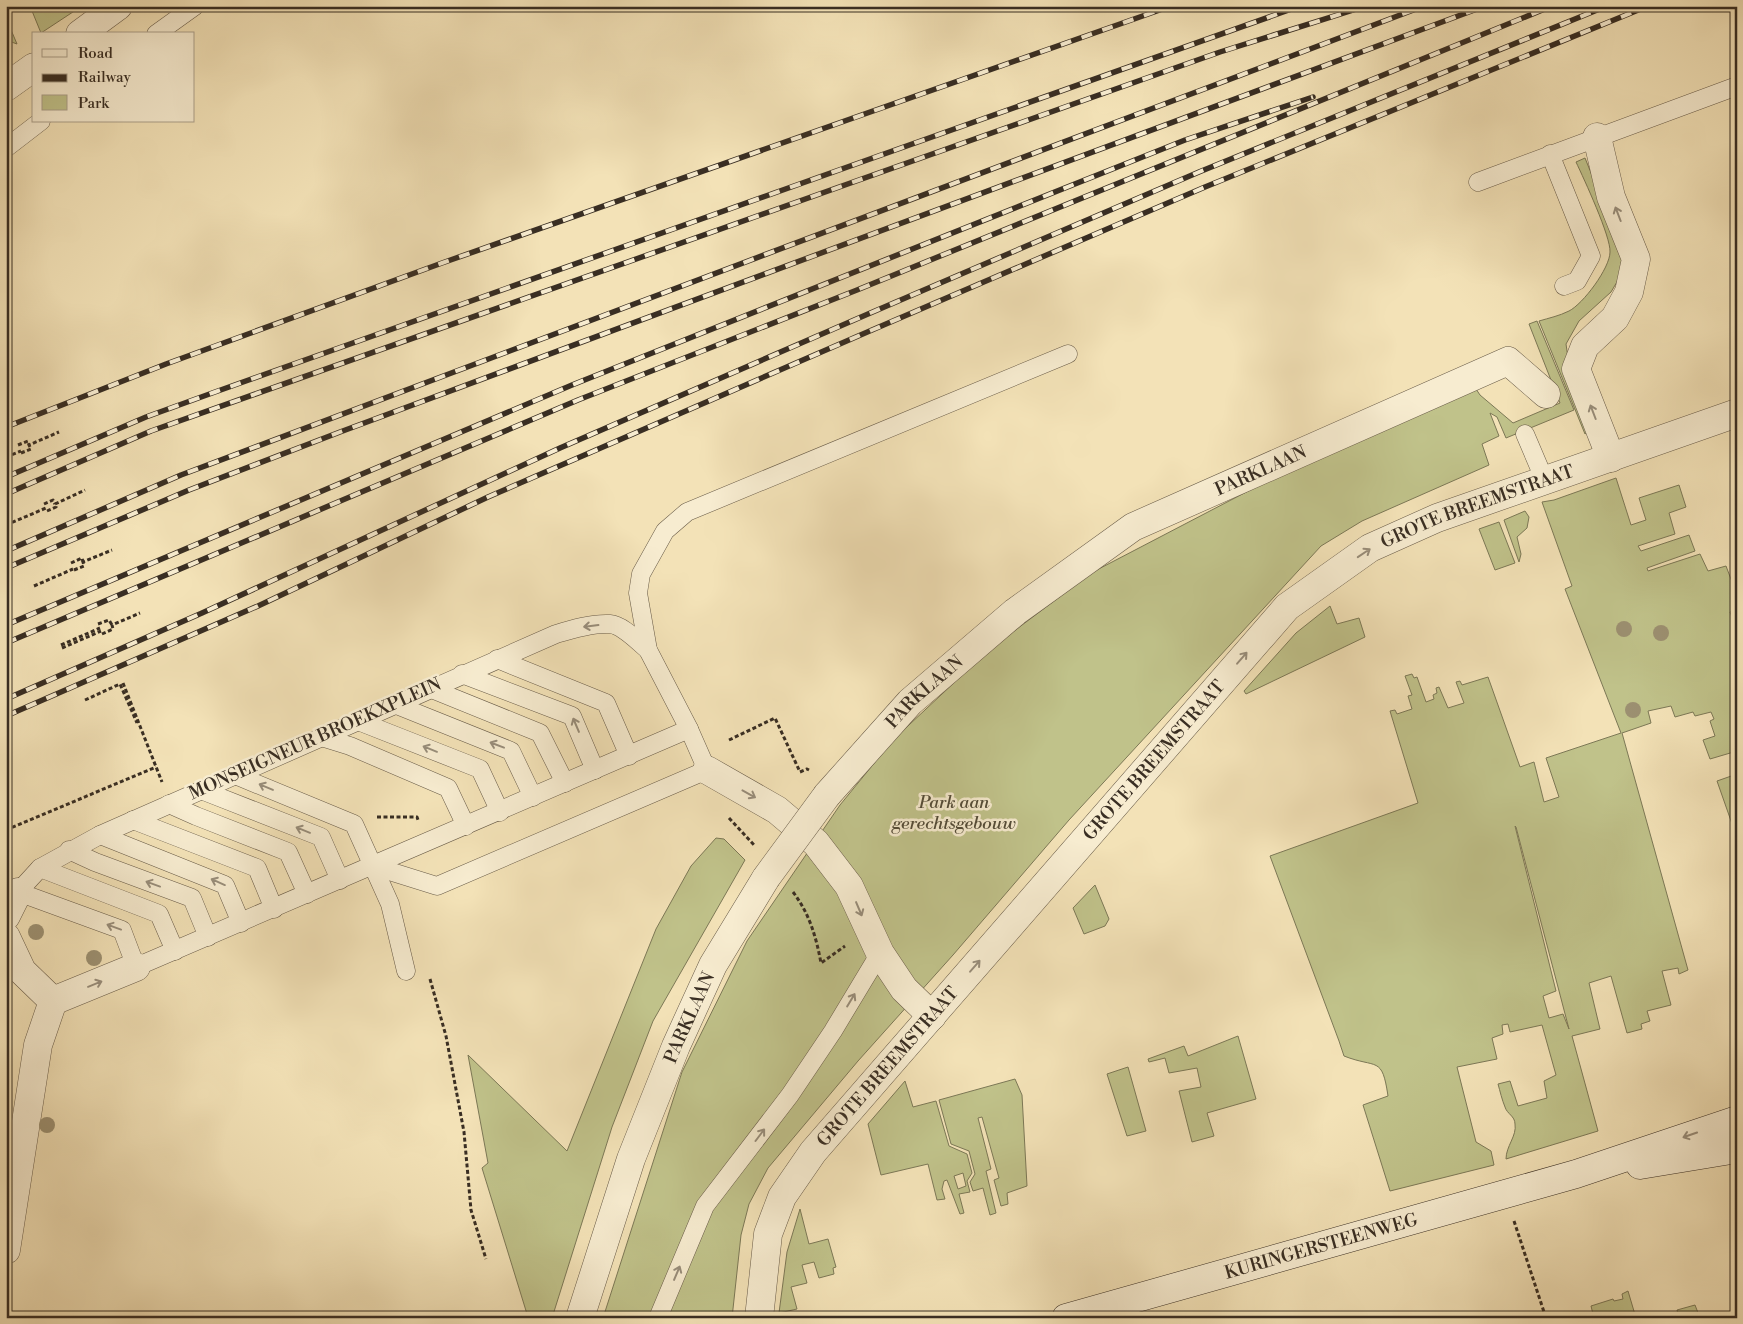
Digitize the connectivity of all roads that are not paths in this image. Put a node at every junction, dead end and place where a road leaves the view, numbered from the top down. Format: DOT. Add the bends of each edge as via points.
graph roads {
  1 [pos="118,6"];
  2 [pos="195,6"];
  3 [pos="83,32"];
  4 [pos="159,32"];
  5 [pos="32,68"];
  6 [pos="7,85"];
  7 [pos="1737,86"];
  8 [pos="40,122"];
  9 [pos="1597,137"];
  10 [pos="6,148"];
  11 [pos="1550,154"];
  12 [pos="1478,182"];
  13 [pos="1564,286"];
  14 [pos="1068,354"];
  15 [pos="1546,394"];
  16 [pos="1737,413"];
  17 [pos="1525,434"];
  18 [pos="1611,458"];
  19 [pos="1545,481"];
  20 [pos="648,650"];
  21 [pos="497,659"];
  22 [pos="462,674"];
  23 [pos="429,688"];
  24 [pos="394,704"];
  25 [pos="358,721"];
  26 [pos="689,729"];
  27 [pos="321,737"];
  28 [pos="628,756"];
  29 [pos="595,770"];
  30 [pos="707,770"];
  31 [pos="235,775"];
  32 [pos="565,783"];
  33 [pos="201,790"];
  34 [pos="533,797"];
  35 [pos="169,804"];
  36 [pos="500,812"];
  37 [pos="133,820"];
  38 [pos="466,826"];
  39 [pos="100,835"];
  40 [pos="69,850"];
  41 [pos="373,866"];
  42 [pos="40,868"];
  43 [pos="340,880"];
  44 [pos="18,892"];
  45 [pos="307,894"];
  46 [pos="274,909"];
  47 [pos="6,916"];
  48 [pos="241,923"];
  49 [pos="6,936"];
  50 [pos="208,937"];
  51 [pos="175,951"];
  52 [pos="880,953"];
  53 [pos="136,967"];
  54 [pos="406,971"];
  55 [pos="53,1001"];
  56 [pos="932,1016"];
  57 [pos="1737,1120"];
  58 [pos="1737,1149"];
  59 [pos="1576,1174"];
  60 [pos="6,1250"];
  61 [pos="580,1318"];
  62 [pos="658,1318"];
  63 [pos="758,1318"];
  64 [pos="1066,1318"];
  1 -- 3 [label="street"];
  2 -- 4 [label="lane"];
  5 -- 6 [label="street"];
  7 -- 9 [label="lane"];
  8 -- 10 [label="lane"];
  9 -- 11 [label="lane"];
  18 -- 9 [label="street, one-way" via="1576,369 1586,346 1615,318 1629,292 1636,259 1611,197"];
  11 -- 12 [label="lane"];
  11 -- 13 [label="lane" via="1591,256 1576,281"];
  14 -- 20 [label="lane" via="687,512 665,531 641,574 638,593"];
  15 -- 61 [label="street, PARKLAAN, bridge" via="1508,362 1133,527 1015,612 910,702 827,795 766,878 713,965 676,1046 631,1159"];
  16 -- 18 [label="street, GROTE BREEMSTRAAT"];
  17 -- 19 [label="lane"];
  18 -- 19 [label="street, GROTE BREEMSTRAAT"];
  56 -- 19 [label="street, GROTE BREEMSTRAAT, one-way" via="1287,607 1370,548 1437,518"];
  20 -- 21 [label="lane, MONSEIGNEUR BROEKXPLEIN, one-way" via="611,624 563,632"];
  20 -- 26 [label="lane"];
  21 -- 22 [label="lane, MONSEIGNEUR BROEKXPLEIN"];
  21 -- 28 [label="lane" via="606,704"];
  22 -- 23 [label="lane, MONSEIGNEUR BROEKXPLEIN"];
  29 -- 22 [label="lane, one-way" via="572,716"];
  23 -- 24 [label="lane, MONSEIGNEUR BROEKXPLEIN"];
  23 -- 32 [label="lane" via="540,734"];
  24 -- 25 [label="lane, MONSEIGNEUR BROEKXPLEIN"];
  34 -- 24 [label="lane, one-way" via="511,751"];
  25 -- 27 [label="lane, MONSEIGNEUR BROEKXPLEIN"];
  36 -- 25 [label="lane, one-way" via="480,769"];
  26 -- 28 [label="lane"];
  26 -- 30 [label="lane"];
  27 -- 31 [label="lane, MONSEIGNEUR BROEKXPLEIN"];
  27 -- 38 [label="lane" via="448,788"];
  28 -- 29 [label="lane"];
  29 -- 32 [label="lane"];
  30 -- 41 [label="lane" via="437,886"];
  30 -- 52 [label="street, one-way" via="777,810 816,843 849,886"];
  31 -- 33 [label="lane, MONSEIGNEUR BROEKXPLEIN"];
  41 -- 31 [label="lane, one-way" via="354,824"];
  32 -- 34 [label="lane"];
  33 -- 35 [label="lane, MONSEIGNEUR BROEKXPLEIN"];
  43 -- 33 [label="lane, one-way" via="321,837"];
  34 -- 36 [label="lane"];
  35 -- 37 [label="lane, MONSEIGNEUR BROEKXPLEIN"];
  35 -- 45 [label="lane" via="288,852"];
  36 -- 38 [label="lane"];
  37 -- 39 [label="lane, MONSEIGNEUR BROEKXPLEIN"];
  37 -- 46 [label="lane" via="257,868"];
  38 -- 41 [label="lane"];
  39 -- 40 [label="lane, MONSEIGNEUR BROEKXPLEIN"];
  48 -- 39 [label="lane, one-way" via="225,885"];
  40 -- 42 [label="lane, MONSEIGNEUR BROEKXPLEIN"];
  50 -- 40 [label="lane, one-way" via="192,898"];
  41 -- 43 [label="lane"];
  41 -- 54 [label="lane" via="390,904"];
  42 -- 44 [label="lane, MONSEIGNEUR BROEKXPLEIN"];
  42 -- 51 [label="lane" via="159,914"];
  43 -- 45 [label="lane"];
  44 -- 47 [label="street, MONSEIGNEUR BROEKXPLEIN"];
  53 -- 44 [label="lane, one-way" via="122,930"];
  45 -- 46 [label="lane"];
  46 -- 48 [label="lane"];
  48 -- 50 [label="lane"];
  49 -- 55 [label="street" via="22,971"];
  50 -- 51 [label="lane"];
  51 -- 53 [label="lane"];
  52 -- 56 [label="street" via="904,989"];
  62 -- 52 [label="lane, one-way" via="705,1206 790,1095"];
  55 -- 53 [label="street, one-way"];
  55 -- 60 [label="street" via="38,1045"];
  56 -- 63 [label="street, GROTE BREEMSTRAAT" via="813,1152 782,1197 768,1234"];
  57 -- 59 [label="street, KURINGERSTEENWEG, one-way"];
  58 -- 59 [label="street, KURINGERSTEENWEG"];
  59 -- 64 [label="street, KURINGERSTEENWEG"];
}
